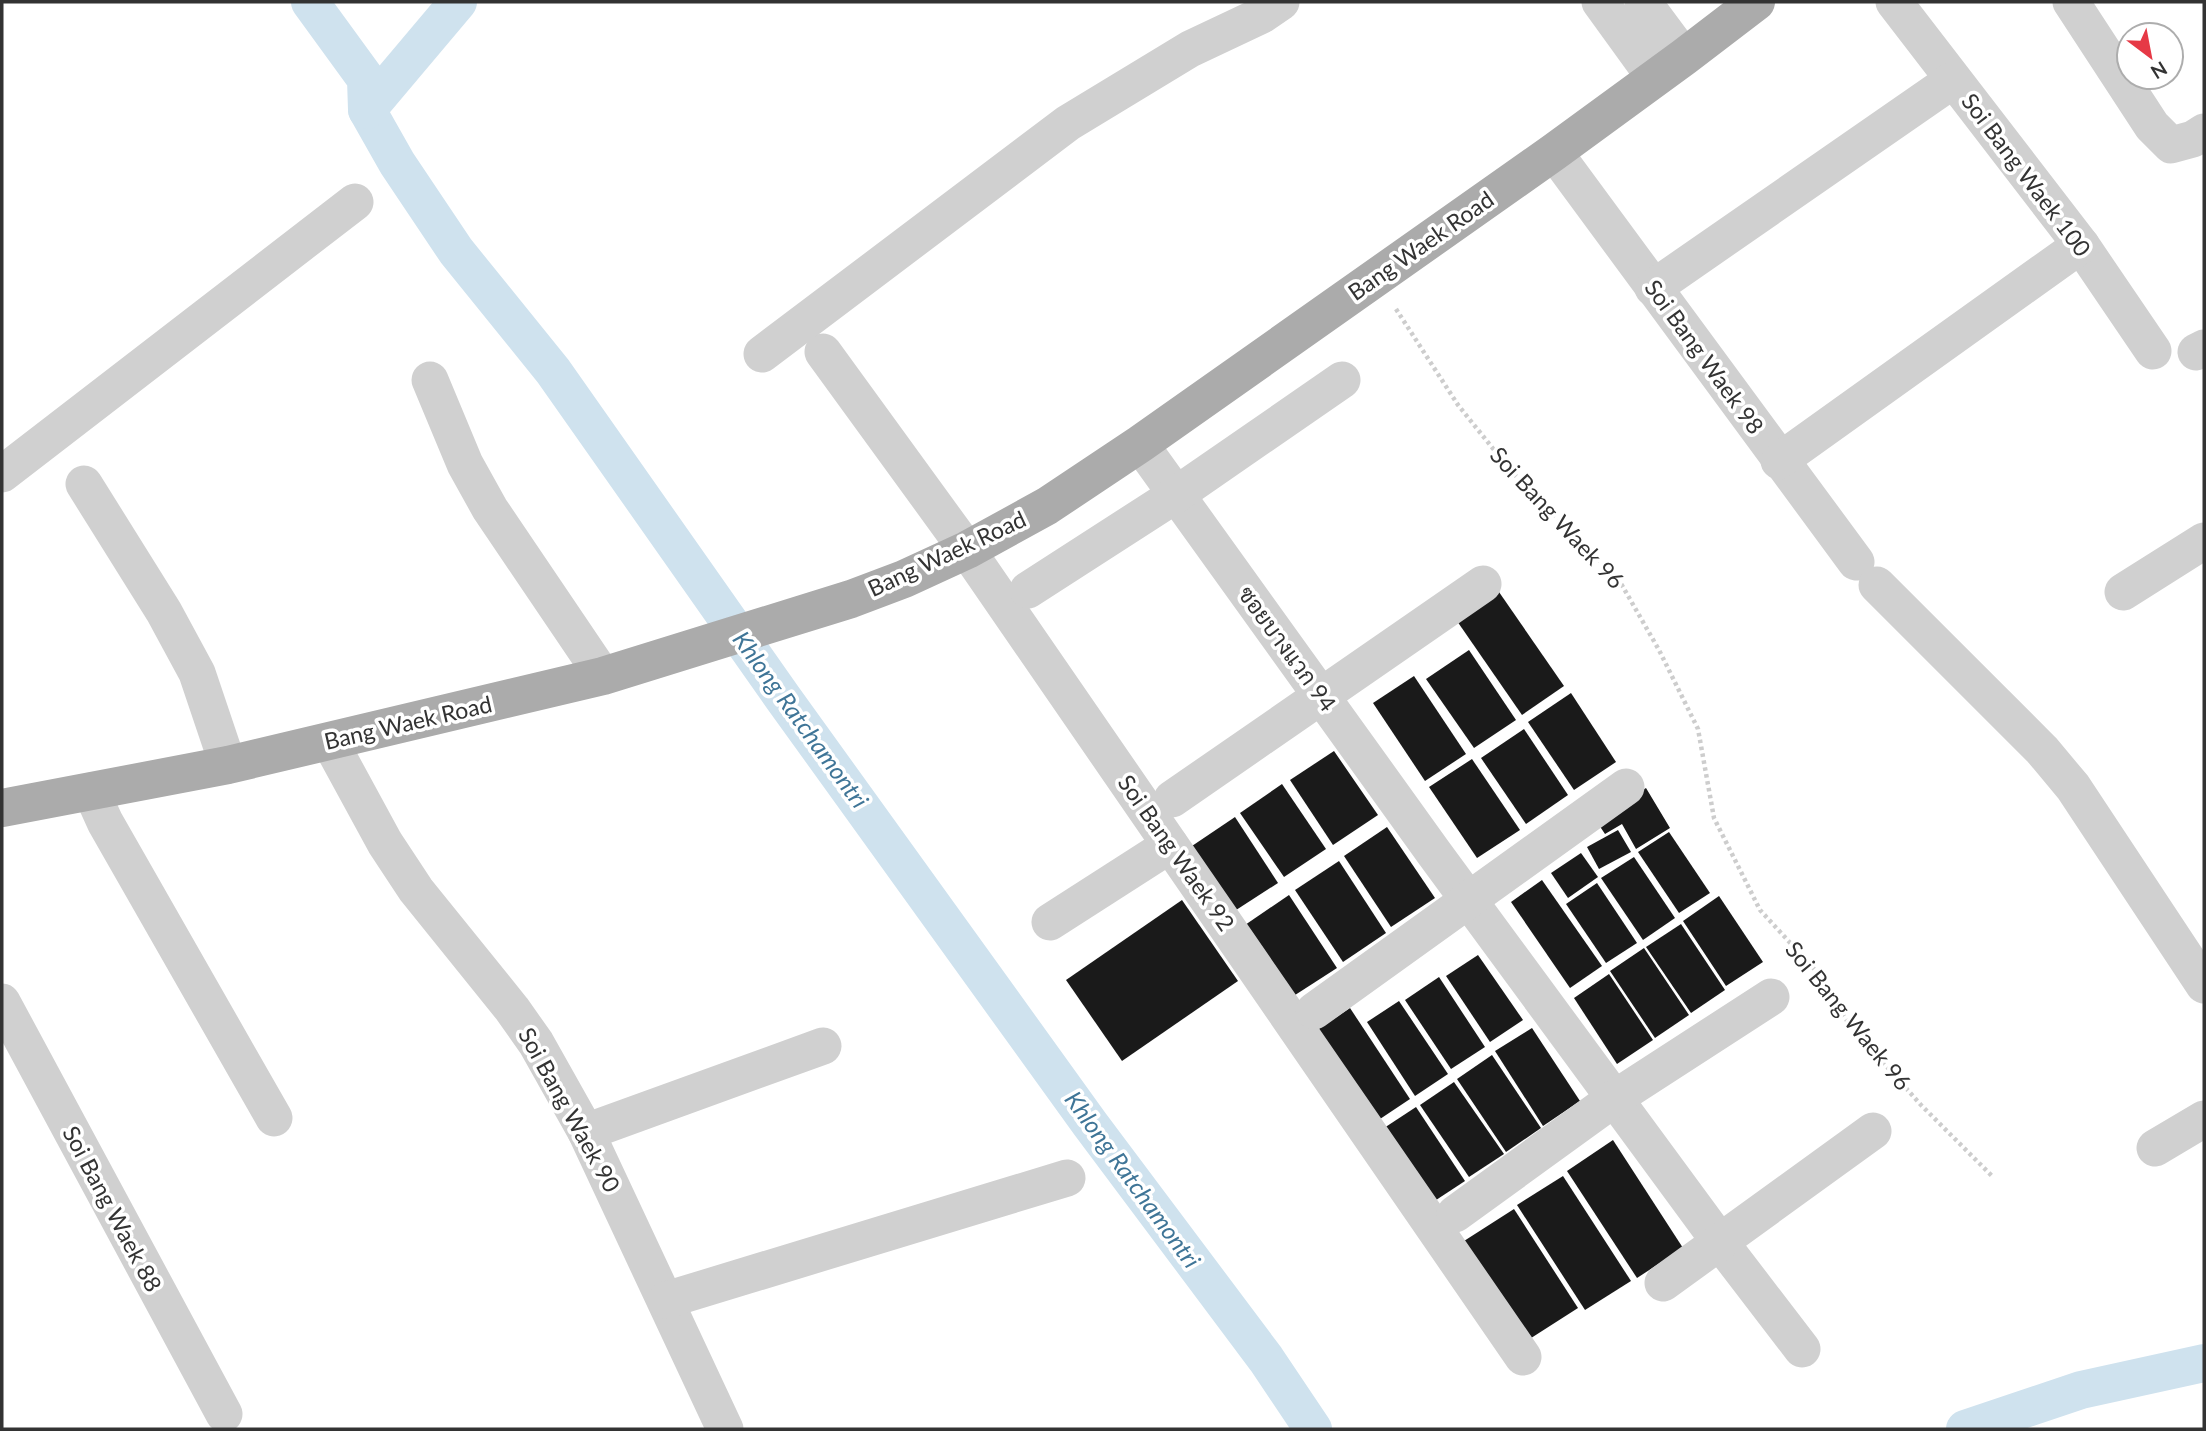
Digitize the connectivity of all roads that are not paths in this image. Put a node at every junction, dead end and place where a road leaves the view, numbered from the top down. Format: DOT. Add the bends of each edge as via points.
graph roads {
  1 [pos="1280,2"];
  2 [pos="1600,2"];
  3 [pos="1643,2"];
  4 [pos="1756,2"];
  5 [pos="1894,2"];
  6 [pos="2071,2"];
  7 [pos="1670,68"];
  8 [pos="1954,80"];
  9 [pos="2204,132"];
  10 [pos="1554,152"];
  11 [pos="355,202"];
  12 [pos="2081,245"];
  13 [pos="1653,288"];
  14 [pos="2153,351"];
  15 [pos="823,352"];
  16 [pos="762,354"];
  17 [pos="430,380"];
  18 [pos="1342,380"];
  19 [pos="1140,444"];
  20 [pos="1779,461"];
  21 [pos="2,474"];
  22 [pos="84,484"];
  23 [pos="1177,494"];
  24 [pos="2204,541"];
  25 [pos="967,550"];
  26 [pos="1483,584"];
  27 [pos="1028,590"];
  28 [pos="2123,592"];
  29 [pos="603,676"];
  30 [pos="1320,695"];
  31 [pos="330,742"];
  32 [pos="228,765"];
  33 [pos="1626,788"];
  34 [pos="91,790"];
  35 [pos="1172,799"];
  36 [pos="2,808"];
  37 [pos="1170,845"];
  38 [pos="1468,899"];
  39 [pos="1050,922"];
  40 [pos="2204,985"];
  41 [pos="1771,997"];
  42 [pos="2,1003"];
  43 [pos="1314,1010"];
  44 [pos="823,1046"];
  45 [pos="1615,1098"];
  46 [pos="274,1118"];
  47 [pos="2204,1119"];
  48 [pos="1872,1131"];
  49 [pos="586,1132"];
  50 [pos="2155,1148"];
  51 [pos="1067,1178"];
  52 [pos="1455,1214"];
  53 [pos="1720,1242"];
  54 [pos="1663,1283"];
  55 [pos="666,1300"];
  56 [pos="1802,1349"];
  57 [pos="1523,1357"];
  58 [pos="224,1414"];
  59 [pos="725,1429"];
  1 -- 16 [label="street" via="1190,48 1069,123"];
  2 -- 7 [label="street"];
  3 -- 7 [label="street"];
  4 -- 7 [label="main road, Bang Waek Road"];
  5 -- 8 [label="street, Soi Bang Waek 100"];
  6 -- 9 [label="street" via="2152,126 2171,145"];
  7 -- 10 [label="main road, Bang Waek Road"];
  8 -- 12 [label="street, Soi Bang Waek 100"];
  8 -- 13 [label="street"];
  10 -- 13 [label="street, Soi Bang Waek 98"];
  10 -- 19 [label="main road, Bang Waek Road"];
  11 -- 21 [label="street"];
  12 -- 14 [label="street, Soi Bang Waek 100"];
  12 -- 20 [label="street"];
  13 -- 20 [label="street, Soi Bang Waek 98"];
  15 -- 25 [label="street, Soi Bang Waek 92"];
  17 -- 29 [label="street" via="465,464 490,509"];
  18 -- 23 [label="street"];
  19 -- 23 [label="street, ซอยบางแวก 94"];
  19 -- 25 [label="main road, Bang Waek Road" via="1047,506"];
  20 -- 40 [label="street, Soi Bang Waek 98" via="1866,574 2042,750 2073,787"];
  22 -- 32 [label="street" via="197,673"];
  23 -- 27 [label="street"];
  23 -- 30 [label="street, ซอยบางแวก 94"];
  24 -- 28 [label="street"];
  25 -- 29 [label="main road, Bang Waek Road" via="851,599"];
  25 -- 37 [label="street, Soi Bang Waek 92"];
  26 -- 30 [label="street"];
  29 -- 31 [label="main road, Bang Waek Road"];
  30 -- 35 [label="street"];
  30 -- 38 [label="street, ซอยบางแวก 94"];
  31 -- 32 [label="main road, Bang Waek Road"];
  31 -- 49 [label="street, Soi Bang Waek 90" via="391,853 536,1043"];
  32 -- 34 [label="main road, Bang Waek Road"];
  33 -- 38 [label="street"];
  34 -- 36 [label="main road, Bang Waek Road"];
  34 -- 46 [label="street"];
  37 -- 39 [label="street"];
  37 -- 57 [label="street, Soi Bang Waek 92"];
  38 -- 43 [label="street"];
  38 -- 45 [label="street, ซอยบางแวก 94"];
  41 -- 45 [label="street"];
  42 -- 58 [label="street, Soi Bang Waek 88"];
  44 -- 49 [label="street"];
  45 -- 52 [label="street"];
  45 -- 53 [label="street, ซอยบางแวก 94"];
  47 -- 50 [label="street"];
  48 -- 53 [label="street"];
  49 -- 55 [label="street, Soi Bang Waek 90"];
  51 -- 55 [label="street"];
  53 -- 54 [label="street"];
  53 -- 56 [label="street, ซอยบางแวก 94"];
  55 -- 59 [label="street, Soi Bang Waek 90"];
}
